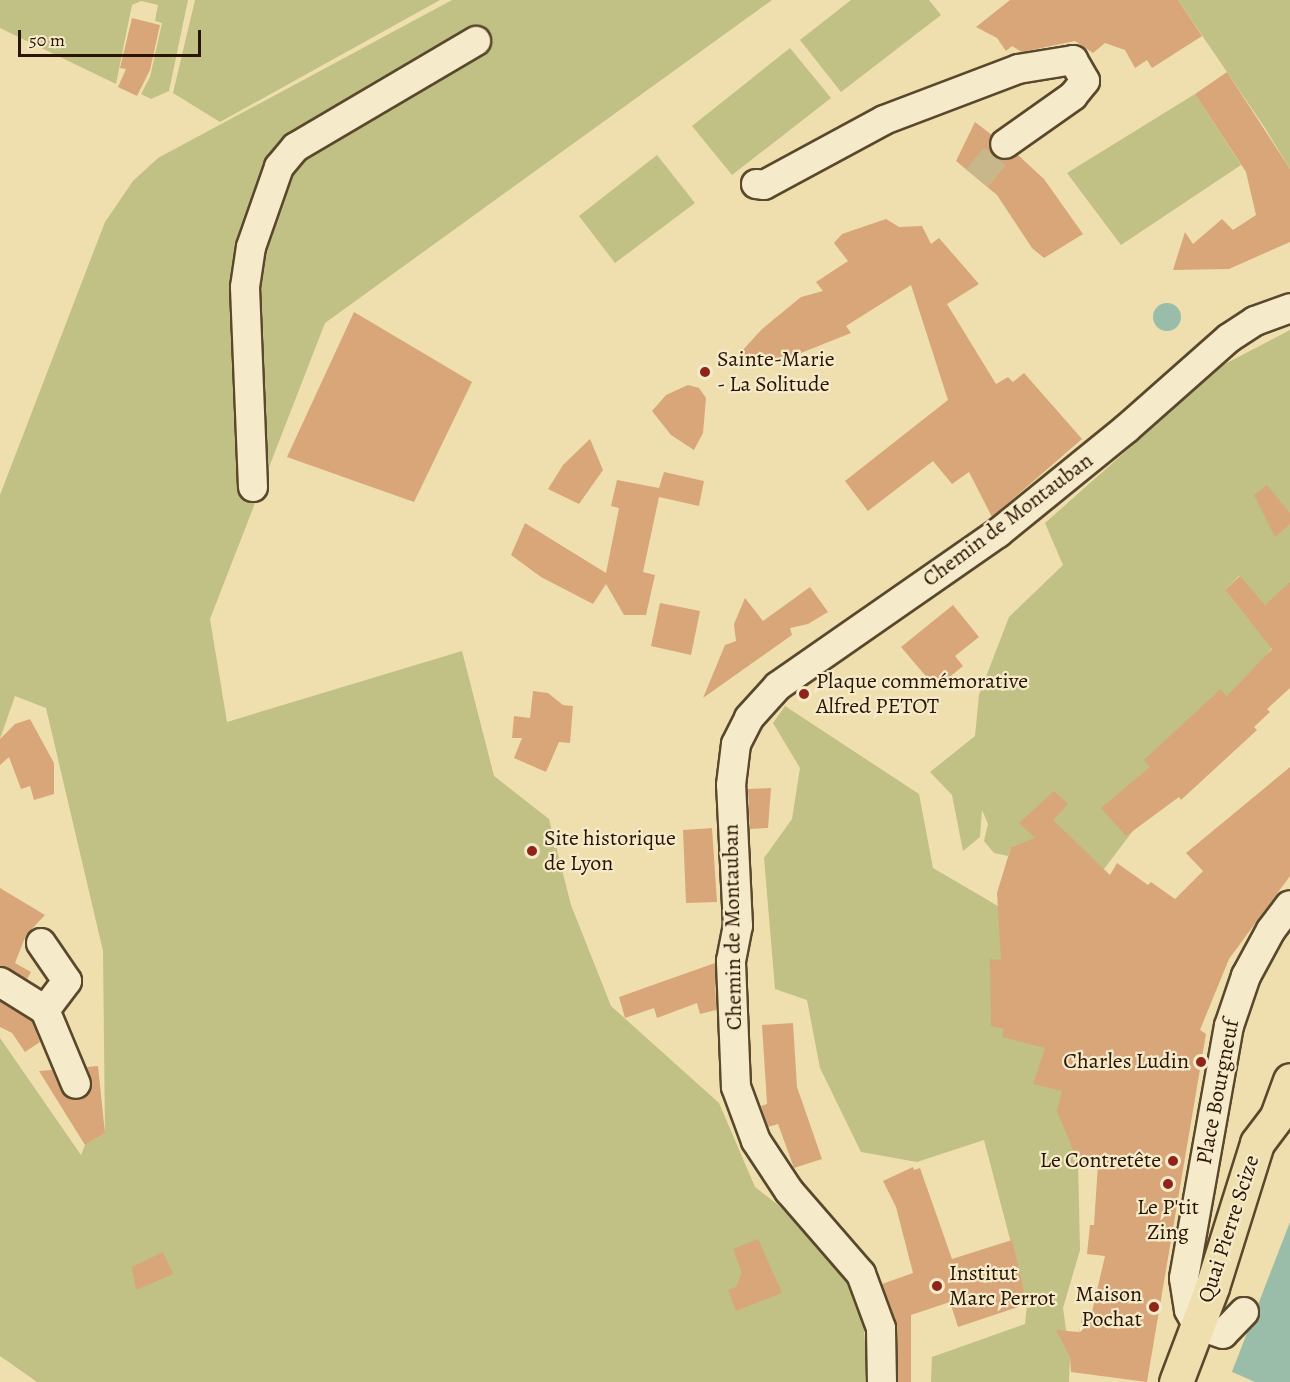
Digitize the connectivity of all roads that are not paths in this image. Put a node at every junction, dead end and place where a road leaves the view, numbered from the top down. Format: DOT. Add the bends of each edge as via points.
graph roads {
  1 [pos="476,41"];
  2 [pos="1005,144"];
  3 [pos="756,184"];
  4 [pos="1290,308"];
  5 [pos="253,487"];
  6 [pos="1290,905"];
  7 [pos="41,943"];
  8 [pos="0,982"];
  9 [pos="45,1010"];
  10 [pos="1290,1080"];
  11 [pos="76,1084"];
  12 [pos="1244,1311"];
  13 [pos="1197,1325"];
  14 [pos="882,1382"];
  15 [pos="1176,1382"];
  1 -- 5 [label="street" via="296,147 279,167 251,247 245,287"];
  2 -- 3 [label="street" via="1073,96 1084,81 1073,60 1018,69 884,120 764,185"];
  4 -- 14 [label="street, Chemin de Montauban" via="1255,321 1229,338 1094,457 998,533 778,686 754,712 736,744 730,785 738,926 731,961 736,1087 756,1141 784,1183 861,1274 881,1328"];
  6 -- 13 [label="street, Place Bourgneuf" via="1246,976 1229,1026 1184,1278 1189,1310"];
  7 -- 9 [label="street" via="67,981"];
  8 -- 9 [label="street"];
  9 -- 11 [label="street"];
  10 -- 13 [label="main road, Quai Pierre Scize" via="1276,1116 1257,1143"];
  12 -- 13 [label="street" via="1223,1334"];
  13 -- 15 [label="main road, Quai Pierre Scize"];
}
